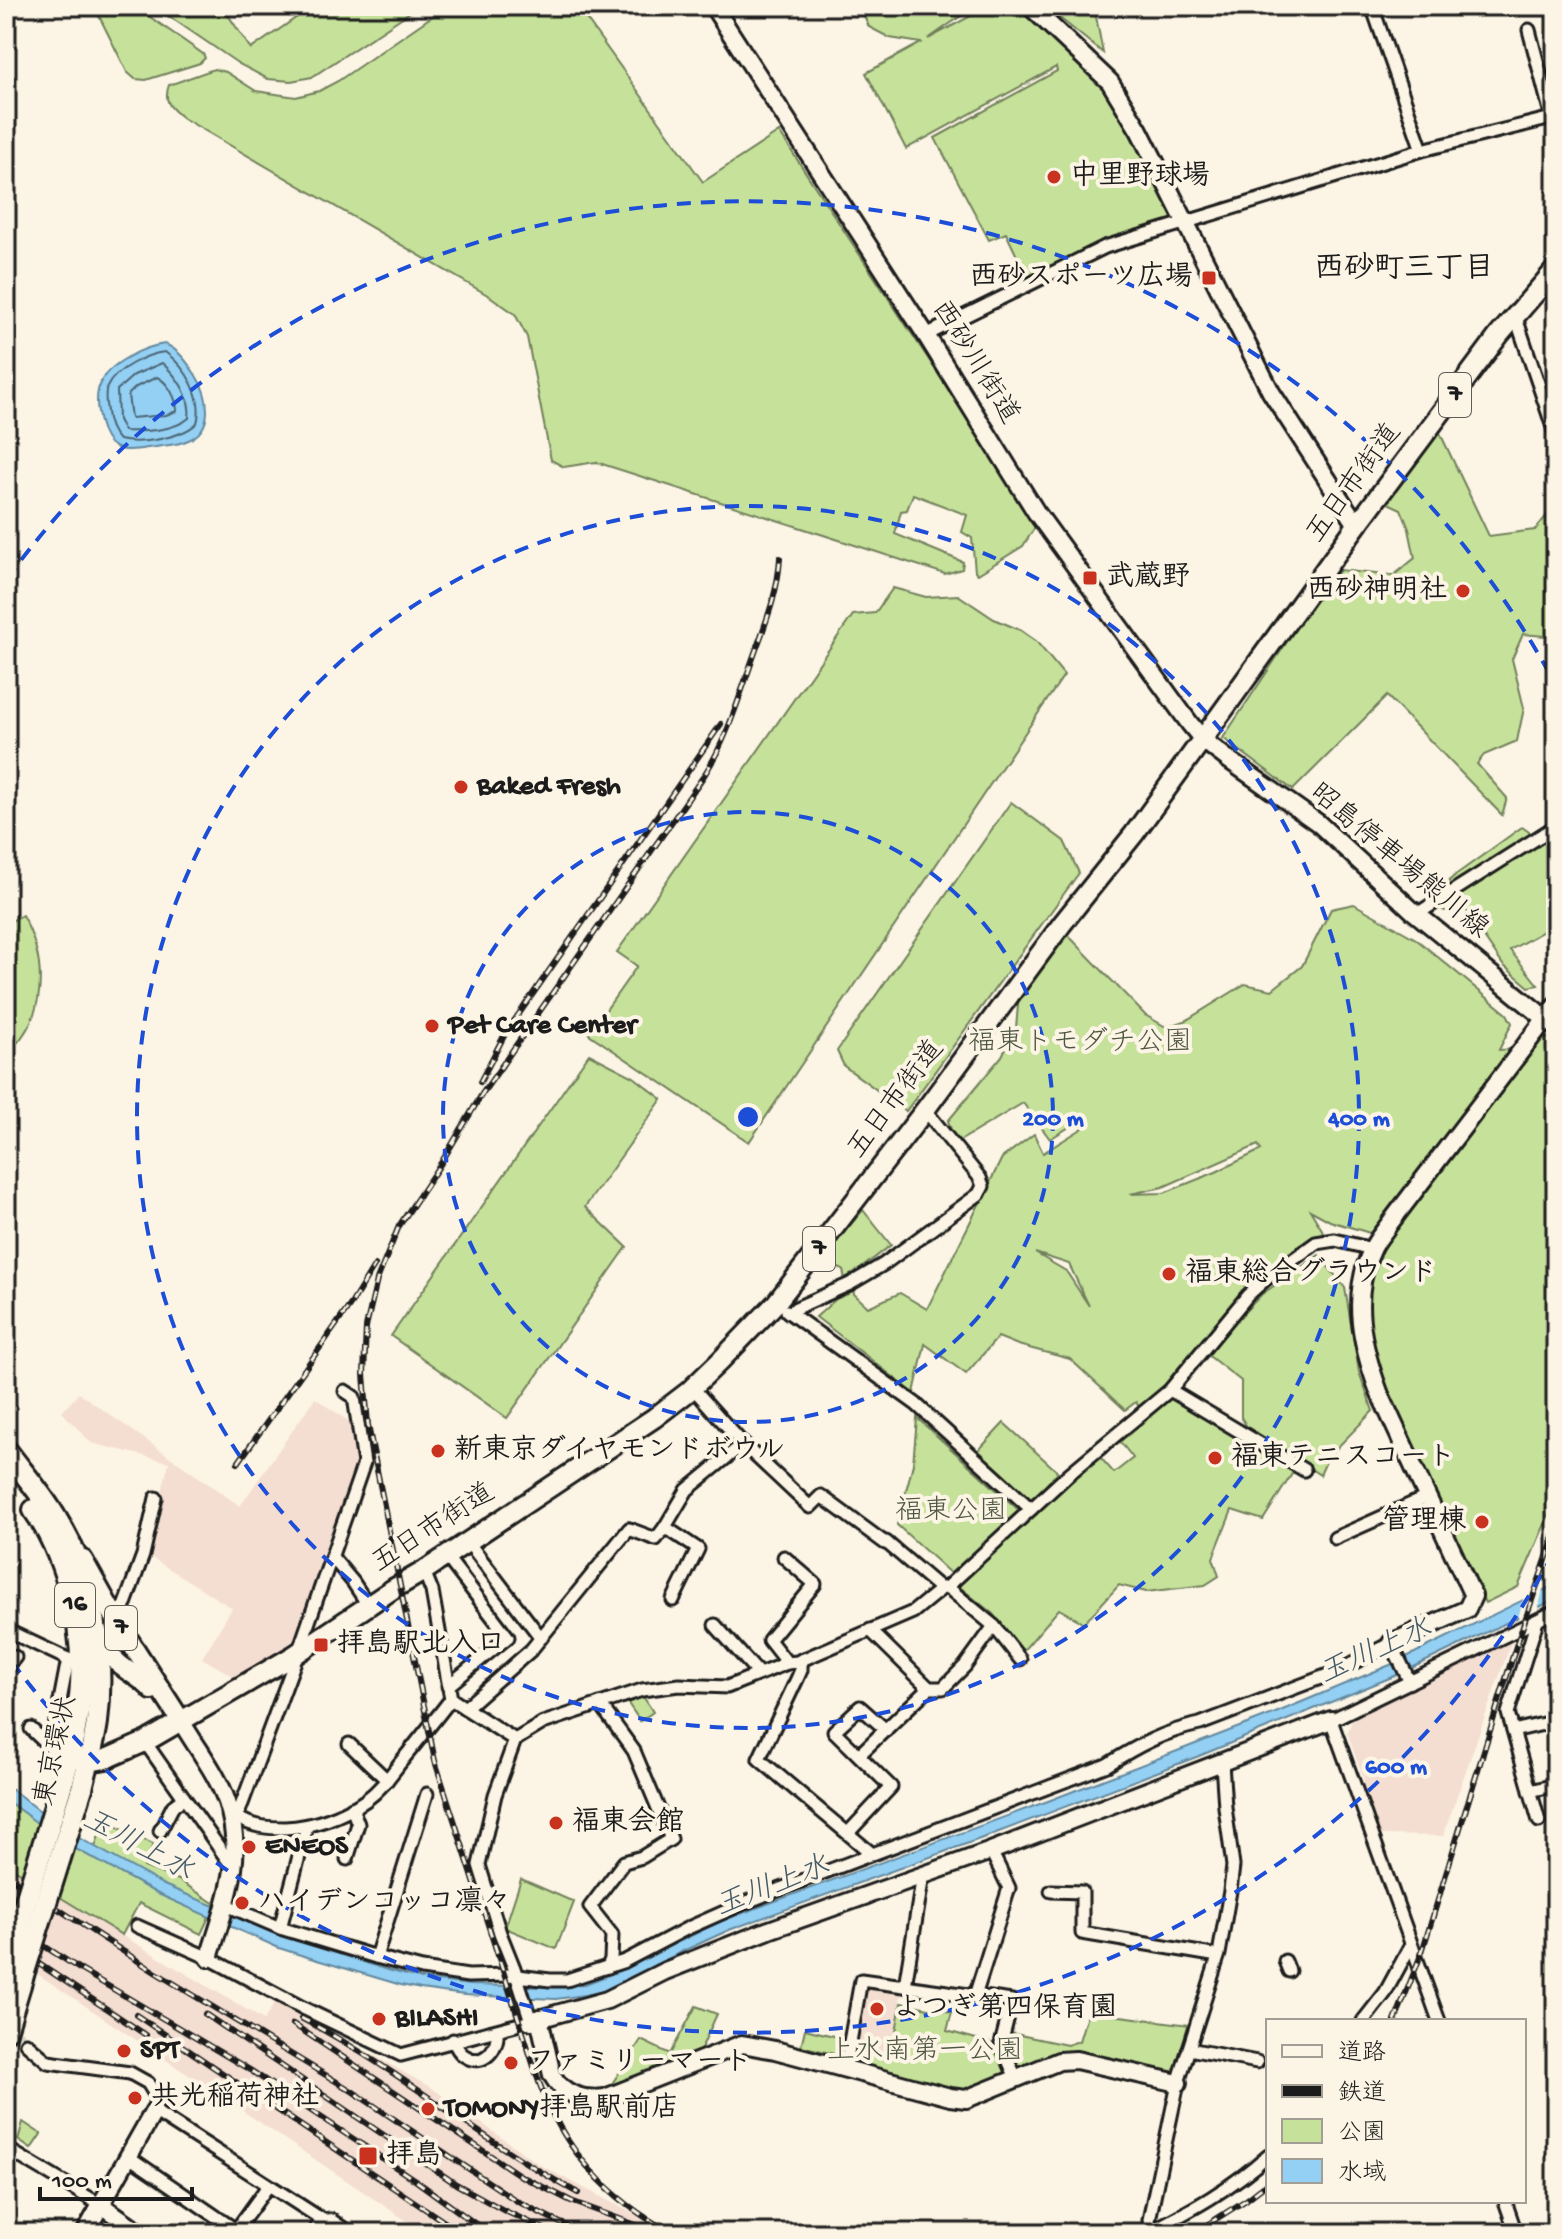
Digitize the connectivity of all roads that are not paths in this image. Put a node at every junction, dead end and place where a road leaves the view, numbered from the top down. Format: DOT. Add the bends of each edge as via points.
graph roads {
  1 [pos="713,6"];
  2 [pos="1030,6"];
  3 [pos="1372,6"];
  4 [pos="1529,30"];
  5 [pos="1554,118"];
  6 [pos="1422,150"];
  7 [pos="1185,222"];
  8 [pos="1556,269"];
  9 [pos="1515,315"];
  10 [pos="926,335"];
  11 [pos="1556,436"];
  12 [pos="1357,525"];
  13 [pos="1203,740"];
  14 [pos="1556,826"];
  15 [pos="1417,914"];
  16 [pos="1552,1017"];
  17 [pos="925,1110"];
  18 [pos="1372,1249"];
  19 [pos="783,1308"];
  20 [pos="692,1387"];
  21 [pos="1170,1390"];
  22 [pos="345,1391"];
  23 [pos="743,1444"];
  24 [pos="6,1450"];
  25 [pos="1304,1470"];
  26 [pos="6,1471"];
  27 [pos="1427,1497"];
  28 [pos="156,1498"];
  29 [pos="1031,1509"];
  30 [pos="665,1527"];
  31 [pos="65,1532"];
  32 [pos="1335,1538"];
  33 [pos="468,1542"];
  34 [pos="446,1556"];
  35 [pos="332,1557"];
  36 [pos="784,1557"];
  37 [pos="424,1571"];
  38 [pos="944,1588"];
  39 [pos="673,1600"];
  40 [pos="368,1605"];
  41 [pos="1556,1611"];
  42 [pos="1537,1621"];
  43 [pos="118,1623"];
  44 [pos="715,1625"];
  45 [pos="994,1626"];
  46 [pos="6,1630"];
  47 [pos="870,1630"];
  48 [pos="541,1638"];
  49 [pos="1393,1646"];
  50 [pos="298,1653"];
  51 [pos="15,1657"];
  52 [pos="1020,1659"];
  53 [pos="801,1660"];
  54 [pos="75,1662"];
  55 [pos="787,1663"];
  56 [pos="6,1668"];
  57 [pos="759,1674"];
  58 [pos="1408,1678"];
  59 [pos="154,1680"];
  60 [pos="448,1686"];
  61 [pos="929,1688"];
  62 [pos="451,1699"];
  63 [pos="219,1700"];
  64 [pos="600,1704"];
  65 [pos="465,1708"];
  66 [pos="1331,1720"];
  67 [pos="181,1721"];
  68 [pos="1556,1721"];
  69 [pos="31,1729"];
  70 [pos="886,1730"];
  71 [pos="1513,1731"];
  72 [pos="515,1740"];
  73 [pos="145,1742"];
  74 [pos="349,1744"];
  75 [pos="859,1755"];
  76 [pos="79,1759"];
  77 [pos="1222,1763"];
  78 [pos="387,1780"];
  79 [pos="1556,1785"];
  80 [pos="1530,1791"];
  81 [pos="427,1794"];
  82 [pos="184,1798"];
  83 [pos="352,1808"];
  84 [pos="234,1821"];
  85 [pos="1539,1821"];
  86 [pos="307,1826"];
  87 [pos="160,1831"];
  88 [pos="848,1833"];
  89 [pos="991,1851"];
  90 [pos="871,1853"];
  91 [pos="347,1859"];
  92 [pos="234,1870"];
  93 [pos="923,1875"];
  94 [pos="1051,1891"];
  95 [pos="223,1914"];
  96 [pos="137,1926"];
  97 [pos="280,1928"];
  98 [pos="1411,1945"];
  99 [pos="1218,1956"];
  100 [pos="376,1957"];
  101 [pos="209,1958"];
  102 [pos="12,1967"];
  103 [pos="608,1967"];
  104 [pos="518,1980"];
  105 [pos="905,1986"];
  106 [pos="975,1996"];
  107 [pos="532,2016"];
  108 [pos="1365,2019"];
  109 [pos="1438,2019"];
  110 [pos="6,2031"];
  111 [pos="497,2031"];
  112 [pos="453,2040"];
  113 [pos="26,2043"];
  114 [pos="1189,2049"];
  115 [pos="1257,2062"];
  116 [pos="845,2070"];
  117 [pos="1016,2078"];
  118 [pos="1178,2083"];
  119 [pos="154,2111"];
  120 [pos="9,2150"];
  121 [pos="129,2157"];
  122 [pos="1266,2157"];
  123 [pos="268,2186"];
  124 [pos="1506,2203"];
  125 [pos="101,2205"];
  126 [pos="323,2220"];
  127 [pos="236,2232"];
  128 [pos="1149,2232"];
  129 [pos="85,2233"];
  130 [pos="141,2233"];
  131 [pos="312,2233"];
  132 [pos="350,2233"];
  133 [pos="1516,2233"];
  1 -- 10 [label="street, 西砂川街道"];
  2 -- 7 [label="street" via="1120,95"];
  3 -- 6 [label="street"];
  4 -- 5 [label="street"];
  5 -- 6 [label="street"];
  6 -- 7 [label="street"];
  7 -- 10 [label="street" via="1105,247"];
  7 -- 12 [label="street" via="1271,392"];
  8 -- 9 [label="main road, 五日市街道 / 7"];
  9 -- 11 [label="street"];
  9 -- 12 [label="main road, 五日市街道 / 7"];
  10 -- 13 [label="street, 西砂川街道" via="1036,512"];
  12 -- 13 [label="main road, 五日市街道 / 7"];
  13 -- 15 [label="street, 昭島停車場熊川線" via="1318,823"];
  13 -- 17 [label="main road, 五日市街道 / 7"];
  14 -- 15 [label="street"];
  15 -- 16 [label="street, 昭島停車場熊川線"];
  16 -- 18 [label="street"];
  17 -- 19 [label="main road, 五日市街道 / 7"];
  17 -- 19 [label="street" via="980,1178 979,1194 850,1284 796,1308"];
  18 -- 21 [label="street" via="1335,1240 1316,1243 1248,1295"];
  18 -- 27 [label="street" via="1360,1294 1362,1342"];
  19 -- 20 [label="main road, 五日市街道 / 7"];
  19 -- 29 [label="street" via="916,1404"];
  20 -- 23 [label="street"];
  20 -- 33 [label="main road, 五日市街道 / 7"];
  21 -- 25 [label="street"];
  21 -- 29 [label="street"];
  22 -- 35 [label="street" via="354,1397 364,1463"];
  23 -- 30 [label="street" via="687,1490"];
  23 -- 38 [label="street" via="810,1507 821,1496"];
  24 -- 31 [label="highway, 東京環状 / 16"];
  26 -- 54 [label="highway, 東京環状 / 16" via="60,1556 78,1618"];
  27 -- 32 [label="street"];
  27 -- 49 [label="street" via="1473,1596 1467,1609"];
  28 -- 43 [label="street" via="143,1555"];
  29 -- 38 [label="street"];
  30 -- 39 [label="street" via="698,1549"];
  30 -- 48 [label="street" via="656,1539 629,1529"];
  31 -- 43 [label="main road, 7"];
  31 -- 76 [label="highway, 東京環状 / 16" via="90,1604 100,1661 97,1725"];
  33 -- 34 [label="main road, 五日市街道 / 7"];
  33 -- 48 [label="street"];
  34 -- 37 [label="main road, 五日市街道 / 7"];
  34 -- 60 [label="street" via="508,1637"];
  35 -- 40 [label="street"];
  35 -- 50 [label="street"];
  36 -- 55 [label="street" via="815,1584 769,1640"];
  37 -- 40 [label="main road, 五日市街道 / 7"];
  37 -- 60 [label="street"];
  38 -- 45 [label="street"];
  38 -- 47 [label="street" via="913,1612"];
  40 -- 50 [label="main road, 五日市街道 / 7"];
  41 -- 42 [label="street"];
  42 -- 58 [label="street"];
  42 -- 71 [label="street" via="1508,1713"];
  43 -- 59 [label="main road, 7"];
  43 -- 67 [label="main road" via="112,1657 141,1678"];
  44 -- 57 [label="street"];
  45 -- 52 [label="street"];
  45 -- 61 [label="street" via="943,1688"];
  46 -- 54 [label="street"];
  47 -- 53 [label="street"];
  47 -- 61 [label="street"];
  48 -- 65 [label="street"];
  49 -- 58 [label="street"];
  49 -- 90 [label="street" via="1142,1743 1107,1765"];
  50 -- 63 [label="main road, 五日市街道 / 7"];
  50 -- 84 [label="street"];
  51 -- 56 [label="street"];
  53 -- 55 [label="street"];
  53 -- 88 [label="street" via="759,1759"];
  54 -- 69 [label="street" via="51,1748"];
  54 -- 76 [label="highway, 東京環状 / 16" via="82,1692"];
  55 -- 57 [label="street"];
  57 -- 64 [label="street" via="727,1687 679,1685"];
  58 -- 66 [label="street"];
  59 -- 63 [label="main road" via="185,1701"];
  59 -- 67 [label="main road, 7"];
  60 -- 62 [label="street"];
  61 -- 70 [label="street"];
  62 -- 65 [label="street"];
  62 -- 78 [label="street"];
  63 -- 67 [label="main road, 五日市街道 / 7"];
  64 -- 72 [label="street" via="543,1723"];
  64 -- 103 [label="street" via="634,1751 671,1839 624,1862 590,1907 612,1935"];
  65 -- 72 [label="street"];
  66 -- 77 [label="street"];
  66 -- 98 [label="street"];
  67 -- 73 [label="main road, 五日市街道 / 7"];
  67 -- 84 [label="street"];
  68 -- 71 [label="street"];
  70 -- 75 [label="street"];
  70 -- 75 [label="street" via="860,1707 834,1731"];
  71 -- 80 [label="street"];
  72 -- 104 [label="street" via="479,1865"];
  73 -- 76 [label="main road, 五日市街道 / 7" via="106,1759"];
  73 -- 82 [label="street"];
  74 -- 78 [label="street"];
  75 -- 88 [label="street" via="891,1787"];
  76 -- 102 [label="highway, 東京環状 / 16, bridge"];
  77 -- 89 [label="street"];
  77 -- 99 [label="street" via="1233,1866"];
  78 -- 83 [label="street"];
  79 -- 80 [label="street"];
  80 -- 85 [label="street"];
  81 -- 100 [label="street"];
  82 -- 87 [label="street" via="173,1806"];
  82 -- 92 [label="street"];
  83 -- 86 [label="street"];
  83 -- 91 [label="street" via="358,1824"];
  84 -- 86 [label="street" via="267,1828"];
  84 -- 92 [label="street"];
  86 -- 97 [label="street"];
  88 -- 90 [label="street"];
  89 -- 93 [label="street"];
  89 -- 106 [label="street" via="1009,1888"];
  90 -- 103 [label="street" via="749,1901"];
  92 -- 95 [label="street"];
  93 -- 105 [label="street"];
  93 -- 107 [label="street" via="665,1971 607,2000"];
  94 -- 99 [label="street" via="1082,1892 1082,1933"];
  95 -- 97 [label="street"];
  95 -- 101 [label="street"];
  96 -- 101 [label="street"];
  97 -- 100 [label="street"];
  98 -- 108 [label="street"];
  98 -- 109 [label="street"];
  99 -- 114 [label="street"];
  100 -- 104 [label="street" via="422,1969"];
  101 -- 112 [label="street" via="401,2055"];
  102 -- 110 [label="highway, 東京環状 / 16"];
  103 -- 104 [label="street" via="567,1980"];
  104 -- 107 [label="street"];
  105 -- 106 [label="street"];
  105 -- 116 [label="street" via="861,1980"];
  106 -- 117 [label="street" via="1012,2001 1001,2044"];
  107 -- 111 [label="street"];
  107 -- 116 [label="street" via="556,2083 590,2100 742,2044"];
  111 -- 112 [label="street"];
  111 -- 112 [label="street" via="493,2052 482,2058 469,2059"];
  113 -- 119 [label="street" via="48,2062 130,2073 148,2083 156,2096"];
  114 -- 115 [label="street"];
  114 -- 118 [label="street"];
  116 -- 117 [label="street" via="966,2099"];
  117 -- 118 [label="street" via="1076,2060"];
  118 -- 128 [label="street"];
  119 -- 121 [label="street"];
  119 -- 123 [label="street"];
  120 -- 125 [label="street"];
  121 -- 125 [label="street"];
  121 -- 127 [label="street"];
  122 -- 128 [label="street" via="1217,2196"];
  123 -- 126 [label="street"];
  123 -- 127 [label="street"];
  124 -- 133 [label="street"];
  125 -- 129 [label="street"];
  125 -- 130 [label="street"];
  126 -- 131 [label="street"];
  126 -- 132 [label="street"];
}
